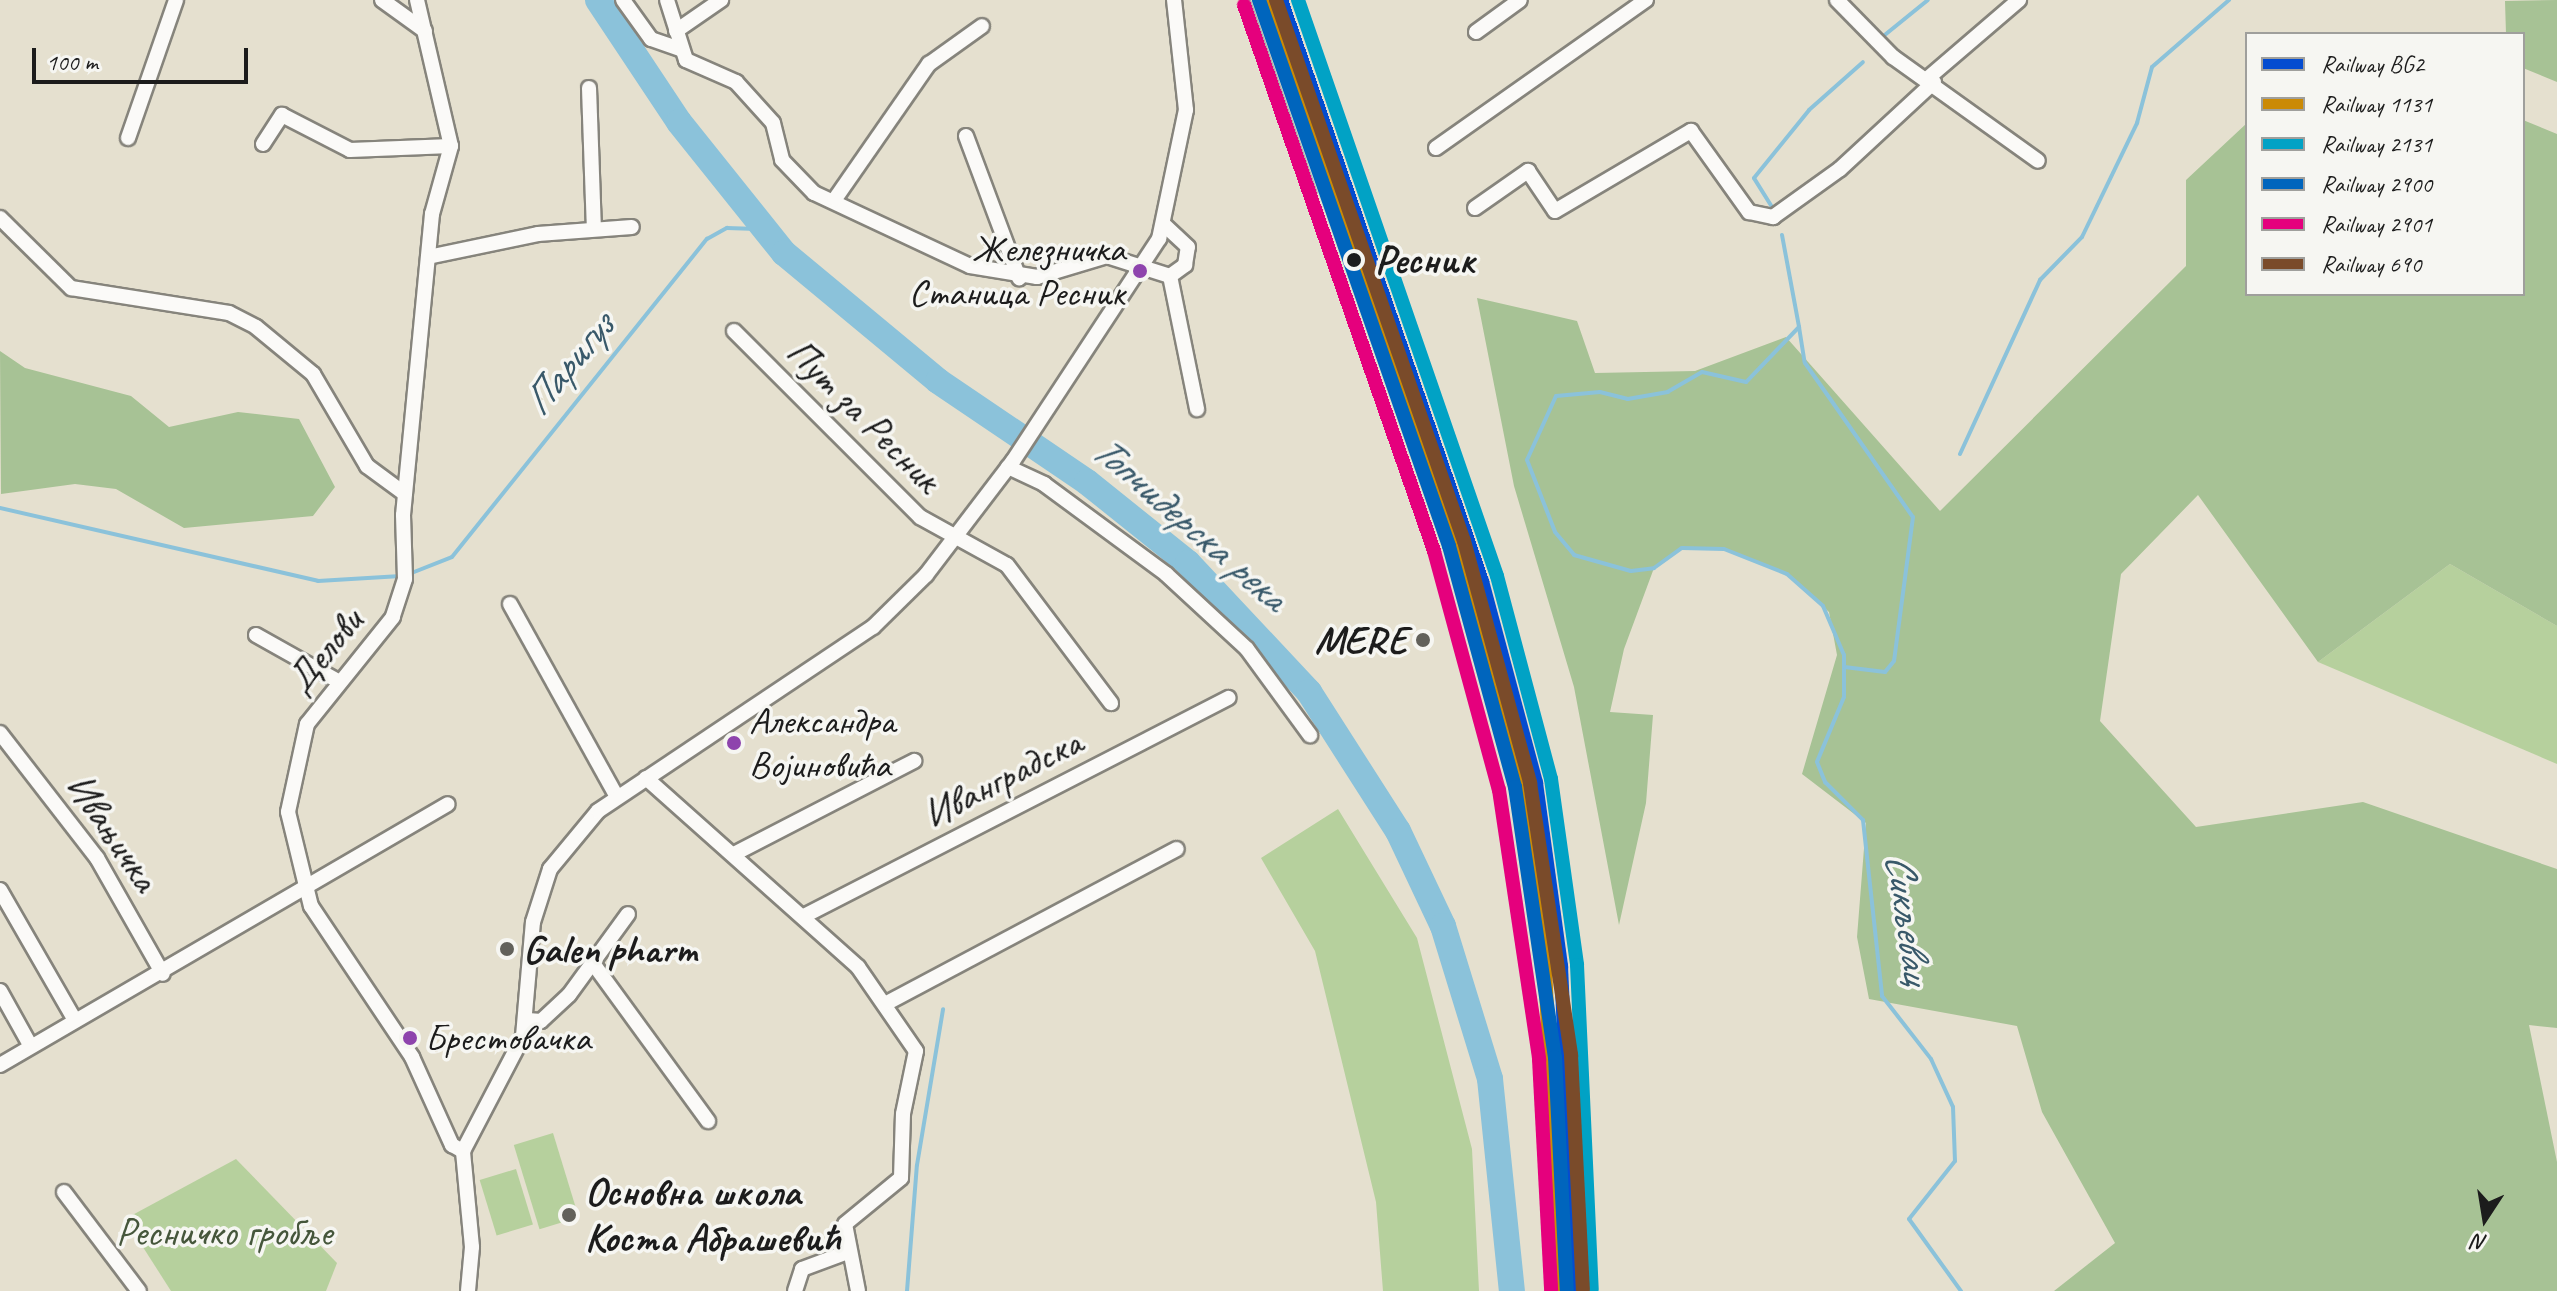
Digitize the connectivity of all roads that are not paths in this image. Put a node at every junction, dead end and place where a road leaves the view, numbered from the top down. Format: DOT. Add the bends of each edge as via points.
graph roads {
  1 [pos="176,0"];
  2 [pos="382,0"];
  3 [pos="417,0"];
  4 [pos="623,0"];
  5 [pos="667,0"];
  6 [pos="721,0"];
  7 [pos="1174,0"];
  8 [pos="1520,0"];
  9 [pos="1646,0"];
  10 [pos="1837,0"];
  11 [pos="2019,0"];
  12 [pos="982,26"];
  13 [pos="425,31"];
  14 [pos="676,31"];
  15 [pos="1476,32"];
  16 [pos="680,49"];
  17 [pos="1931,80"];
  18 [pos="589,88"];
  19 [pos="966,136"];
  20 [pos="128,138"];
  21 [pos="263,144"];
  22 [pos="451,146"];
  23 [pos="1436,148"];
  24 [pos="2038,161"];
  25 [pos="835,199"];
  26 [pos="1475,208"];
  27 [pos="0,218"];
  28 [pos="1163,224"];
  29 [pos="632,227"];
  30 [pos="594,229"];
  31 [pos="428,257"];
  32 [pos="1144,269"];
  33 [pos="1170,276"];
  34 [pos="1019,278"];
  35 [pos="734,331"];
  36 [pos="1197,409"];
  37 [pos="1011,464"];
  38 [pos="405,494"];
  39 [pos="958,534"];
  40 [pos="510,604"];
  41 [pos="256,635"];
  42 [pos="338,681"];
  43 [pos="1228,698"];
  44 [pos="1111,703"];
  45 [pos="0,733"];
  46 [pos="1310,735"];
  47 [pos="914,761"];
  48 [pos="646,778"];
  49 [pos="617,797"];
  50 [pos="448,804"];
  51 [pos="1177,849"];
  52 [pos="734,854"];
  53 [pos="0,890"];
  54 [pos="304,892"];
  55 [pos="628,914"];
  56 [pos="806,915"];
  57 [pos="595,966"];
  58 [pos="163,974"];
  59 [pos="0,991"];
  60 [pos="887,1003"];
  61 [pos="73,1017"];
  62 [pos="528,1020"];
  63 [pos="30,1045"];
  64 [pos="0,1065"];
  65 [pos="708,1121"];
  66 [pos="463,1151"];
  67 [pos="64,1192"];
  68 [pos="845,1253"];
  69 [pos="139,1291"];
  70 [pos="468,1291"];
  71 [pos="795,1291"];
  72 [pos="858,1291"];
  1 -- 20 [label="street"];
  2 -- 13 [label="street"];
  3 -- 13 [label="street, Делови"];
  4 -- 16 [label="street" via="651,39"];
  5 -- 14 [label="street"];
  6 -- 14 [label="street"];
  7 -- 28 [label="street" via="1186,110"];
  8 -- 15 [label="street"];
  9 -- 23 [label="street"];
  10 -- 17 [label="street" via="1859,29"];
  11 -- 17 [label="street"];
  12 -- 25 [label="street" via="929,64"];
  13 -- 22 [label="street, Делови"];
  14 -- 16 [label="street"];
  16 -- 25 [label="street" via="699,69 736,82 773,123 782,160 819,196"];
  17 -- 24 [label="street"];
  17 -- 26 [label="street" via="1840,169 1773,217 1749,212 1691,131 1555,211 1528,171"];
  18 -- 30 [label="street"];
  19 -- 34 [label="street"];
  21 -- 22 [label="street" via="282,115 350,150"];
  22 -- 31 [label="street, Делови"];
  25 -- 34 [label="street" via="970,266"];
  27 -- 38 [label="street" via="71,288 229,313 256,327 313,374 367,466"];
  28 -- 32 [label="street"];
  28 -- 33 [label="street" via="1188,247 1185,265"];
  29 -- 30 [label="street"];
  30 -- 31 [label="street"];
  31 -- 38 [label="street, Делови"];
  32 -- 33 [label="street"];
  32 -- 34 [label="street" via="1107,256"];
  32 -- 37 [label="street"];
  33 -- 36 [label="street"];
  35 -- 39 [label="street, Пут за Ресник" via="920,517"];
  37 -- 39 [label="street"];
  37 -- 46 [label="street" via="1166,574 1247,649"];
  38 -- 42 [label="street, Делови" via="405,579 393,617"];
  39 -- 44 [label="street, Пут за Ресник" via="1007,565"];
  39 -- 48 [label="street" via="898,604 841,652"];
  40 -- 49 [label="street"];
  41 -- 42 [label="street"];
  42 -- 54 [label="street, Делови" via="307,724 292,768 288,812"];
  43 -- 56 [label="street, Иванградска"];
  45 -- 58 [label="street, Ивањичка" via="97,858"];
  47 -- 52 [label="street"];
  48 -- 49 [label="street"];
  48 -- 52 [label="street"];
  49 -- 62 [label="street" via="565,845 543,885 533,922"];
  50 -- 54 [label="street"];
  51 -- 60 [label="street"];
  52 -- 56 [label="street"];
  53 -- 61 [label="street"];
  54 -- 58 [label="street"];
  54 -- 66 [label="street, Делови" via="412,1057 452,1145"];
  55 -- 57 [label="street"];
  56 -- 60 [label="street"];
  57 -- 62 [label="street" via="548,1016"];
  57 -- 65 [label="street"];
  58 -- 61 [label="street"];
  59 -- 63 [label="street"];
  60 -- 68 [label="street" via="916,1051 903,1114 904,1169 892,1191 849,1217"];
  61 -- 63 [label="street"];
  62 -- 66 [label="street"];
  63 -- 64 [label="street"];
  66 -- 70 [label="street" via="472,1247"];
  67 -- 69 [label="street"];
  68 -- 71 [label="street" via="802,1269"];
  68 -- 72 [label="street"];
}
